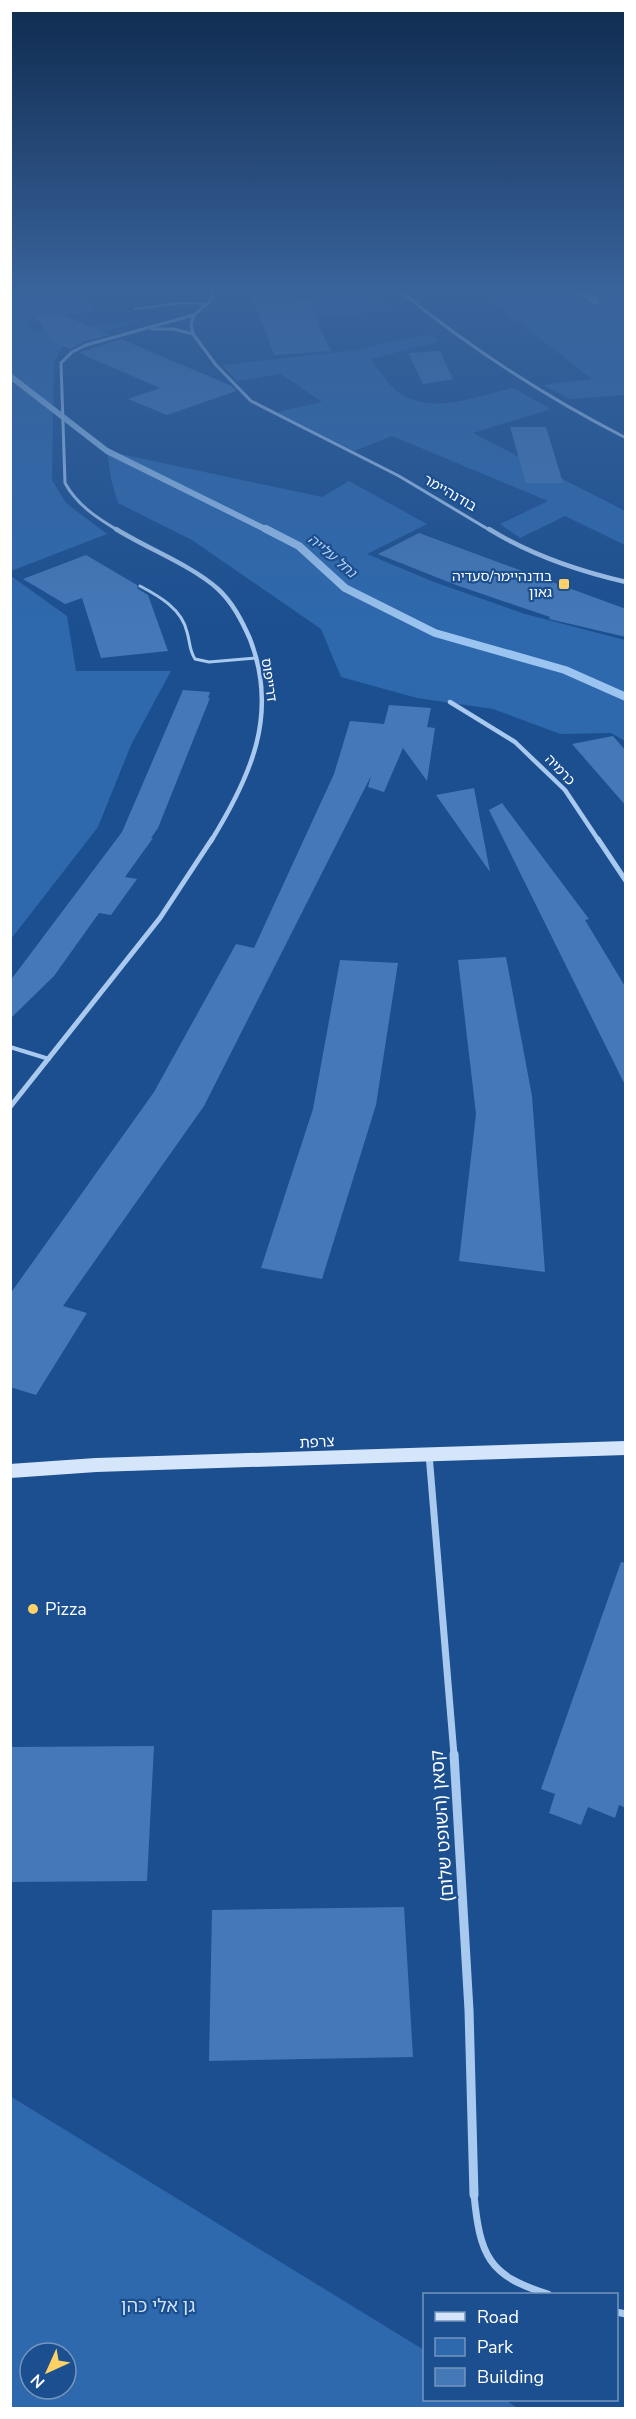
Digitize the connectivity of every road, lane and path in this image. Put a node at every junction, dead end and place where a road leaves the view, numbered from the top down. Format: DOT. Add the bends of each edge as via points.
graph roads {
  1 [pos="63,403"];
  2 [pos="255,403"];
  3 [pos="560,403"];
  4 [pos="626,438"];
  5 [pos="626,582"];
  6 [pos="140,585"];
  7 [pos="256,658"];
  8 [pos="450,702"];
  9 [pos="626,881"];
  10 [pos="10,1047"];
  11 [pos="49,1059"];
  12 [pos="10,1107"];
  13 [pos="626,1448"];
  14 [pos="429,1454"];
  15 [pos="10,1470"];
  16 [pos="474,2195"];
  17 [pos="543,2293"];
  1 -- 7 [label="street, דרייפוס" via="66,485 77,502 198,576 228,599 243,619"];
  2 -- 5 [label="street, בודנהיימר" via="399,476 510,542 583,572"];
  3 -- 4 [label="street"];
  6 -- 7 [label="lane" via="166,601 180,616 195,659 209,662"];
  7 -- 11 [label="street, דרייפוס" via="263,704 258,736 244,778 221,826 162,917"];
  8 -- 9 [label="street, כרמיה" via="514,742 565,790"];
  10 -- 11 [label="lane"];
  11 -- 12 [label="street, דרייפוס"];
  13 -- 14 [label="street, צרפת"];
  14 -- 15 [label="street, צרפת"];
  14 -- 16 [label="street, קסאן (השופט שלום)" via="458,1800"];
  16 -- 17 [label="lane" via="477,2228 494,2268 511,2281"];
}
